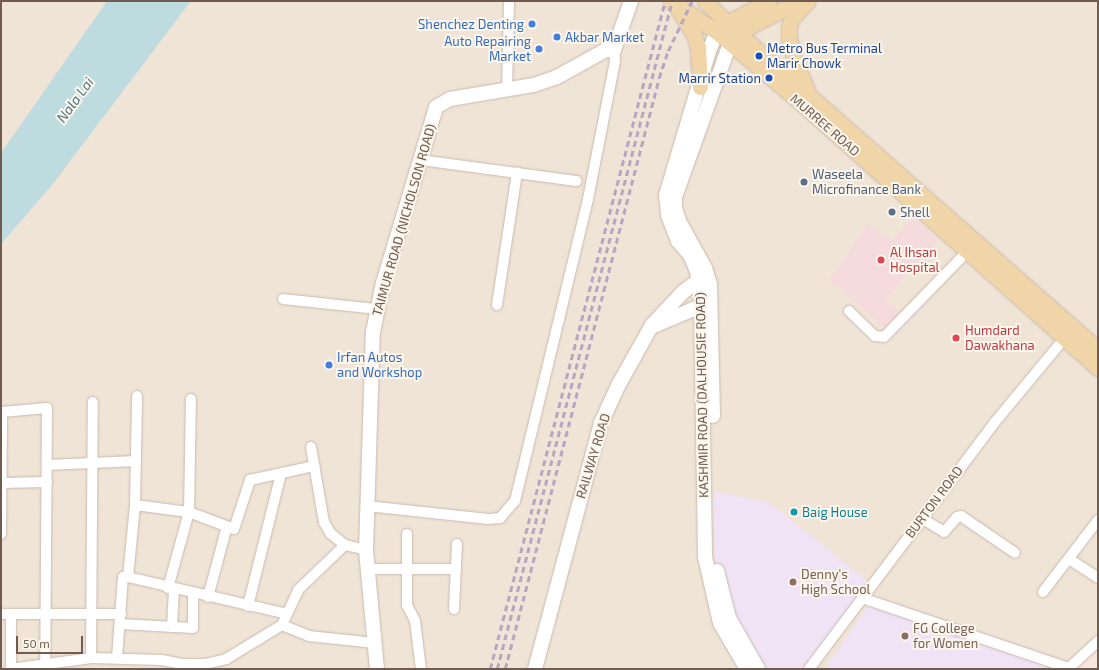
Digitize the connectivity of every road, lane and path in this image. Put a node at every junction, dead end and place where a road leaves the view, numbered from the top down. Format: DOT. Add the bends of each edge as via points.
graph roads {
  1 [pos="509,1"];
  2 [pos="631,1"];
  3 [pos="705,1"];
  4 [pos="769,1"];
  5 [pos="799,1"];
  6 [pos="808,1"];
  7 [pos="673,3"];
  8 [pos="722,28"];
  9 [pos="735,38"];
  10 [pos="614,50"];
  11 [pos="700,87"];
  12 [pos="507,91"];
  13 [pos="810,96"];
  14 [pos="421,160"];
  15 [pos="517,173"];
  16 [pos="577,180"];
  17 [pos="967,252"];
  18 [pos="703,277"];
  19 [pos="283,299"];
  20 [pos="497,305"];
  21 [pos="707,306"];
  22 [pos="377,309"];
  23 [pos="849,311"];
  24 [pos="650,327"];
  25 [pos="1064,339"];
  26 [pos="1094,345"];
  27 [pos="1079,352"];
  28 [pos="1098,368"];
  29 [pos="137,396"];
  30 [pos="191,399"];
  31 [pos="94,402"];
  32 [pos="2,412"];
  33 [pos="311,447"];
  34 [pos="94,461"];
  35 [pos="136,461"];
  36 [pos="47,466"];
  37 [pos="314,466"];
  38 [pos="281,474"];
  39 [pos="47,482"];
  40 [pos="1,483"];
  41 [pos="134,504"];
  42 [pos="367,506"];
  43 [pos="189,512"];
  44 [pos="922,518"];
  45 [pos="1098,520"];
  46 [pos="226,530"];
  47 [pos="1,534"];
  48 [pos="407,534"];
  49 [pos="457,544"];
  50 [pos="345,545"];
  51 [pos="366,550"];
  52 [pos="1015,553"];
  53 [pos="1069,559"];
  54 [pos="368,569"];
  55 [pos="407,569"];
  56 [pos="456,569"];
  57 [pos="128,577"];
  58 [pos="1098,578"];
  59 [pos="171,589"];
  60 [pos="1043,592"];
  61 [pos="193,594"];
  62 [pos="208,597"];
  63 [pos="862,598"];
  64 [pos="248,606"];
  65 [pos="454,608"];
  66 [pos="47,613"];
  67 [pos="92,613"];
  68 [pos="6,614"];
  69 [pos="287,614"];
  70 [pos="121,619"];
  71 [pos="282,625"];
  72 [pos="172,627"];
  73 [pos="1098,642"];
  74 [pos="375,643"];
  75 [pos="91,658"];
  76 [pos="117,658"];
  77 [pos="161,664"];
  78 [pos="45,667"];
  79 [pos="1069,668"];
  80 [pos="10,669"];
  81 [pos="377,669"];
  82 [pos="421,669"];
  83 [pos="535,669"];
  84 [pos="747,669"];
  85 [pos="758,669"];
  86 [pos="809,669"];
  1 -- 12 [label="street"];
  2 -- 10 [label="street"];
  3 -- 8 [label="main road, MURREE ROAD"];
  4 -- 8 [label="main road"];
  5 -- 9 [label="main road" via="750,26"];
  6 -- 13 [label="main road" via="792,18 790,38 796,62"];
  7 -- 8 [label="main road, MURREE ROAD"];
  7 -- 11 [label="main road" via="694,35 698,47"];
  8 -- 9 [label="main road, MURREE ROAD"];
  8 -- 11 [label="street, KASHMIR ROAD (DALHOUSIE ROAD)" via="709,51"];
  9 -- 13 [label="main road, MURREE ROAD"];
  9 -- 17 [label="main road, MURREE ROAD"];
  9 -- 18 [label="street, KASHMIR ROAD (DALHOUSIE ROAD)" via="675,197 679,221"];
  10 -- 12 [label="street, TAIMUR ROAD (NICHOLSON ROAD)" via="606,50 557,77"];
  10 -- 42 [label="street" via="615,61 588,199 515,501 500,518 488,520"];
  11 -- 18 [label="street, KASHMIR ROAD (DALHOUSIE ROAD)" via="666,195 668,215 678,241"];
  12 -- 14 [label="street, TAIMUR ROAD (NICHOLSON ROAD)" via="468,96 441,103 436,108"];
  13 -- 26 [label="main road, MURREE ROAD"];
  14 -- 15 [label="street"];
  14 -- 22 [label="street, TAIMUR ROAD (NICHOLSON ROAD)"];
  15 -- 16 [label="street"];
  15 -- 20 [label="street"];
  17 -- 23 [label="street" via="884,337 875,336"];
  17 -- 25 [label="main road, MURREE ROAD"];
  18 -- 21 [label="street, KASHMIR ROAD (DALHOUSIE ROAD)"];
  18 -- 24 [label="street, RAILWAY ROAD" via="683,292"];
  19 -- 22 [label="street"];
  21 -- 24 [label="street"];
  21 -- 84 [label="street, KASHMIR ROAD (DALHOUSIE ROAD)" via="705,557 720,623"];
  21 -- 85 [label="street, KASHMIR ROAD (DALHOUSIE ROAD)" via="715,558 729,618"];
  22 -- 42 [label="street, TAIMUR ROAD (NICHOLSON ROAD)" via="371,354"];
  24 -- 83 [label="street, RAILWAY ROAD" via="601,423"];
  25 -- 27 [label="main road, MURREE ROAD"];
  25 -- 44 [label="street, BURTON ROAD" via="995,422"];
  26 -- 27 [label="main road"];
  27 -- 28 [label="main road, MURREE ROAD"];
  29 -- 35 [label="street"];
  30 -- 43 [label="street"];
  31 -- 34 [label="street"];
  32 -- 36 [label="street" via="47,408"];
  32 -- 40 [label="street"];
  33 -- 37 [label="street"];
  34 -- 35 [label="street"];
  34 -- 36 [label="street"];
  34 -- 67 [label="street"];
  35 -- 41 [label="street"];
  36 -- 39 [label="street"];
  37 -- 38 [label="street"];
  37 -- 50 [label="street" via="324,522 330,533"];
  38 -- 43 [label="street" via="250,480 234,529"];
  38 -- 64 [label="street"];
  39 -- 40 [label="street"];
  39 -- 66 [label="street"];
  40 -- 47 [label="street"];
  41 -- 43 [label="street"];
  41 -- 57 [label="street"];
  42 -- 51 [label="street, TAIMUR ROAD (NICHOLSON ROAD)"];
  43 -- 59 [label="street"];
  44 -- 52 [label="street" via="944,532 957,517 965,517"];
  44 -- 63 [label="street, BURTON ROAD"];
  45 -- 53 [label="street"];
  46 -- 62 [label="street"];
  48 -- 55 [label="street"];
  49 -- 56 [label="street"];
  50 -- 51 [label="street"];
  50 -- 69 [label="street" via="298,590"];
  51 -- 54 [label="street, TAIMUR ROAD (NICHOLSON ROAD)"];
  53 -- 58 [label="street"];
  53 -- 60 [label="street"];
  54 -- 55 [label="street"];
  54 -- 74 [label="street, TAIMUR ROAD (NICHOLSON ROAD)"];
  55 -- 56 [label="street"];
  55 -- 82 [label="street" via="407,605 415,621"];
  56 -- 65 [label="street"];
  57 -- 59 [label="street"];
  57 -- 70 [label="street" via="123,577"];
  59 -- 61 [label="street"];
  59 -- 72 [label="street"];
  61 -- 62 [label="street"];
  61 -- 72 [label="street" via="194,627"];
  62 -- 64 [label="street"];
  63 -- 79 [label="street"];
  63 -- 86 [label="street, BURTON ROAD"];
  64 -- 69 [label="street"];
  66 -- 67 [label="street"];
  66 -- 68 [label="street"];
  66 -- 78 [label="street"];
  67 -- 70 [label="street"];
  67 -- 75 [label="street"];
  68 -- 80 [label="street"];
  69 -- 71 [label="street"];
  70 -- 72 [label="street"];
  70 -- 76 [label="street"];
  71 -- 74 [label="street" via="309,636"];
  71 -- 77 [label="street" via="226,659 205,664"];
  73 -- 79 [label="street"];
  74 -- 81 [label="street, TAIMUR ROAD (NICHOLSON ROAD)"];
  75 -- 76 [label="street"];
  75 -- 78 [label="street"];
  76 -- 77 [label="street"];
  78 -- 80 [label="street"];
}
